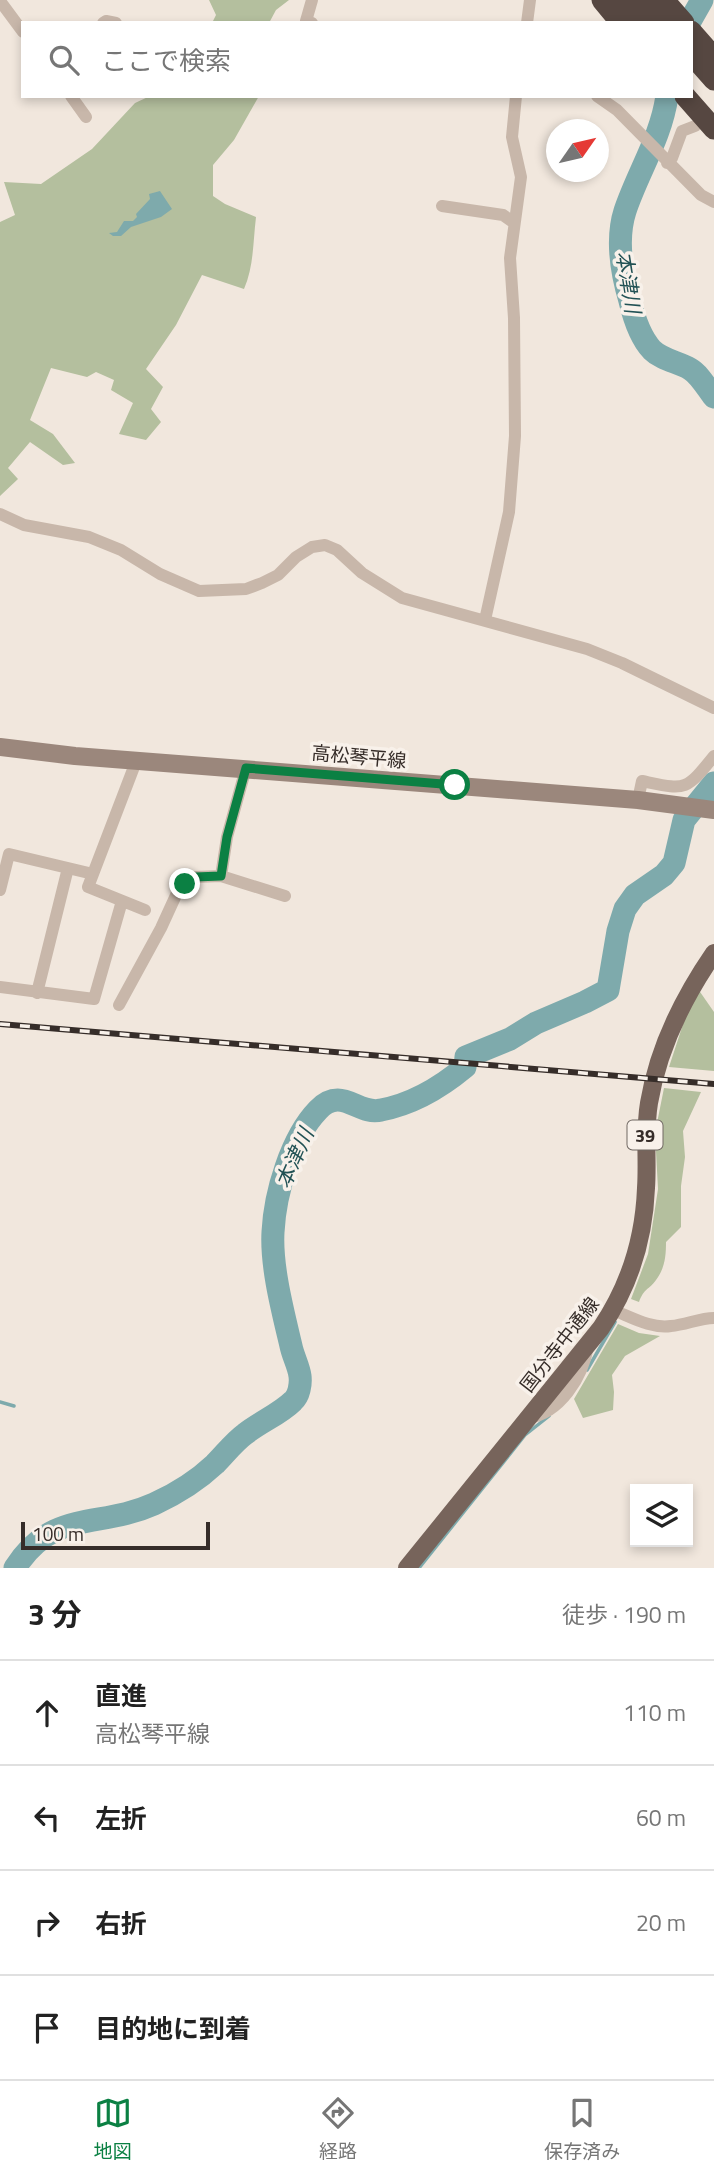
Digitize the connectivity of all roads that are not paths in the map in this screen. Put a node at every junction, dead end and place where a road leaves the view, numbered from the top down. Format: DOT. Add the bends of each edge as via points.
graph roads {
  1 [pos="312,0"];
  2 [pos="530,0"];
  3 [pos="602,0"];
  4 [pos="621,0"];
  5 [pos="0,1"];
  6 [pos="656,10"];
  7 [pos="307,21"];
  8 [pos="527,21"];
  9 [pos="619,21"];
  10 [pos="680,21"];
  11 [pos="21,29"];
  12 [pos="693,33"];
  13 [pos="693,56"];
  14 [pos="714,57"];
  15 [pos="714,80"];
  16 [pos="693,88"];
  17 [pos="72,98"];
  18 [pos="516,98"];
  19 [pos="600,98"];
  20 [pos="700,113"];
  21 [pos="86,117"];
  22 [pos="665,161"];
  23 [pos="714,202"];
  24 [pos="442,206"];
  25 [pos="513,222"];
  26 [pos="0,514"];
  27 [pos="485,620"];
  28 [pos="714,708"];
  29 [pos="0,747"];
  30 [pos="714,756"];
  31 [pos="137,759"];
  32 [pos="246,768"];
  33 [pos="638,800"];
  34 [pos="712,810"];
  35 [pos="68,868"];
  36 [pos="93,874"];
  37 [pos="221,876"];
  38 [pos="0,890"];
  39 [pos="285,896"];
  40 [pos="122,901"];
  41 [pos="145,910"];
  42 [pos="714,953"];
  43 [pos="0,987"];
  44 [pos="37,993"];
  45 [pos="119,1005"];
  46 [pos="613,1310"];
  47 [pos="714,1318"];
  48 [pos="407,1568"];
  1 -- 7 [label="street"];
  2 -- 8 [label="street"];
  3 -- 9 [label="highway"];
  4 -- 6 [label="highway"];
  5 -- 11 [label="street"];
  6 -- 10 [label="highway"];
  12 -- 14 [label="highway"];
  13 -- 15 [label="highway"];
  16 -- 20 [label="highway"];
  17 -- 21 [label="street"];
  18 -- 25 [label="street" via="512,137 521,177"];
  19 -- 22 [label="street"];
  20 -- 22 [label="street" via="682,131 672,158"];
  22 -- 23 [label="street"];
  24 -- 25 [label="street" via="502,215"];
  25 -- 27 [label="street" via="513,461 509,512"];
  26 -- 27 [label="street" via="24,525 89,537 199,591 246,589 278,575 312,547 325,545 402,598"];
  27 -- 28 [label="street" via="622,663"];
  29 -- 31 [label="main road, 高松琴平線"];
  30 -- 33 [label="street" via="685,787 642,781"];
  31 -- 32 [label="main road, 高松琴平線"];
  31 -- 36 [label="street"];
  32 -- 33 [label="main road, 高松琴平線"];
  32 -- 37 [label="street"];
  33 -- 34 [label="main road, 高松琴平線"];
  35 -- 36 [label="street"];
  35 -- 38 [label="street" via="9,854"];
  35 -- 44 [label="street"];
  36 -- 40 [label="street" via="88,887"];
  37 -- 39 [label="street"];
  37 -- 45 [label="street" via="195,877 177,893"];
  40 -- 41 [label="street"];
  40 -- 44 [label="street" via="94,999"];
  42 -- 46 [label="main road, 国分寺中通線 / 39" via="671,1026 649,1100 647,1187 639,1249"];
  43 -- 44 [label="street"];
  46 -- 47 [label="street" via="653,1326"];
  46 -- 48 [label="main road, 国分寺中通線 / 39"];
}
